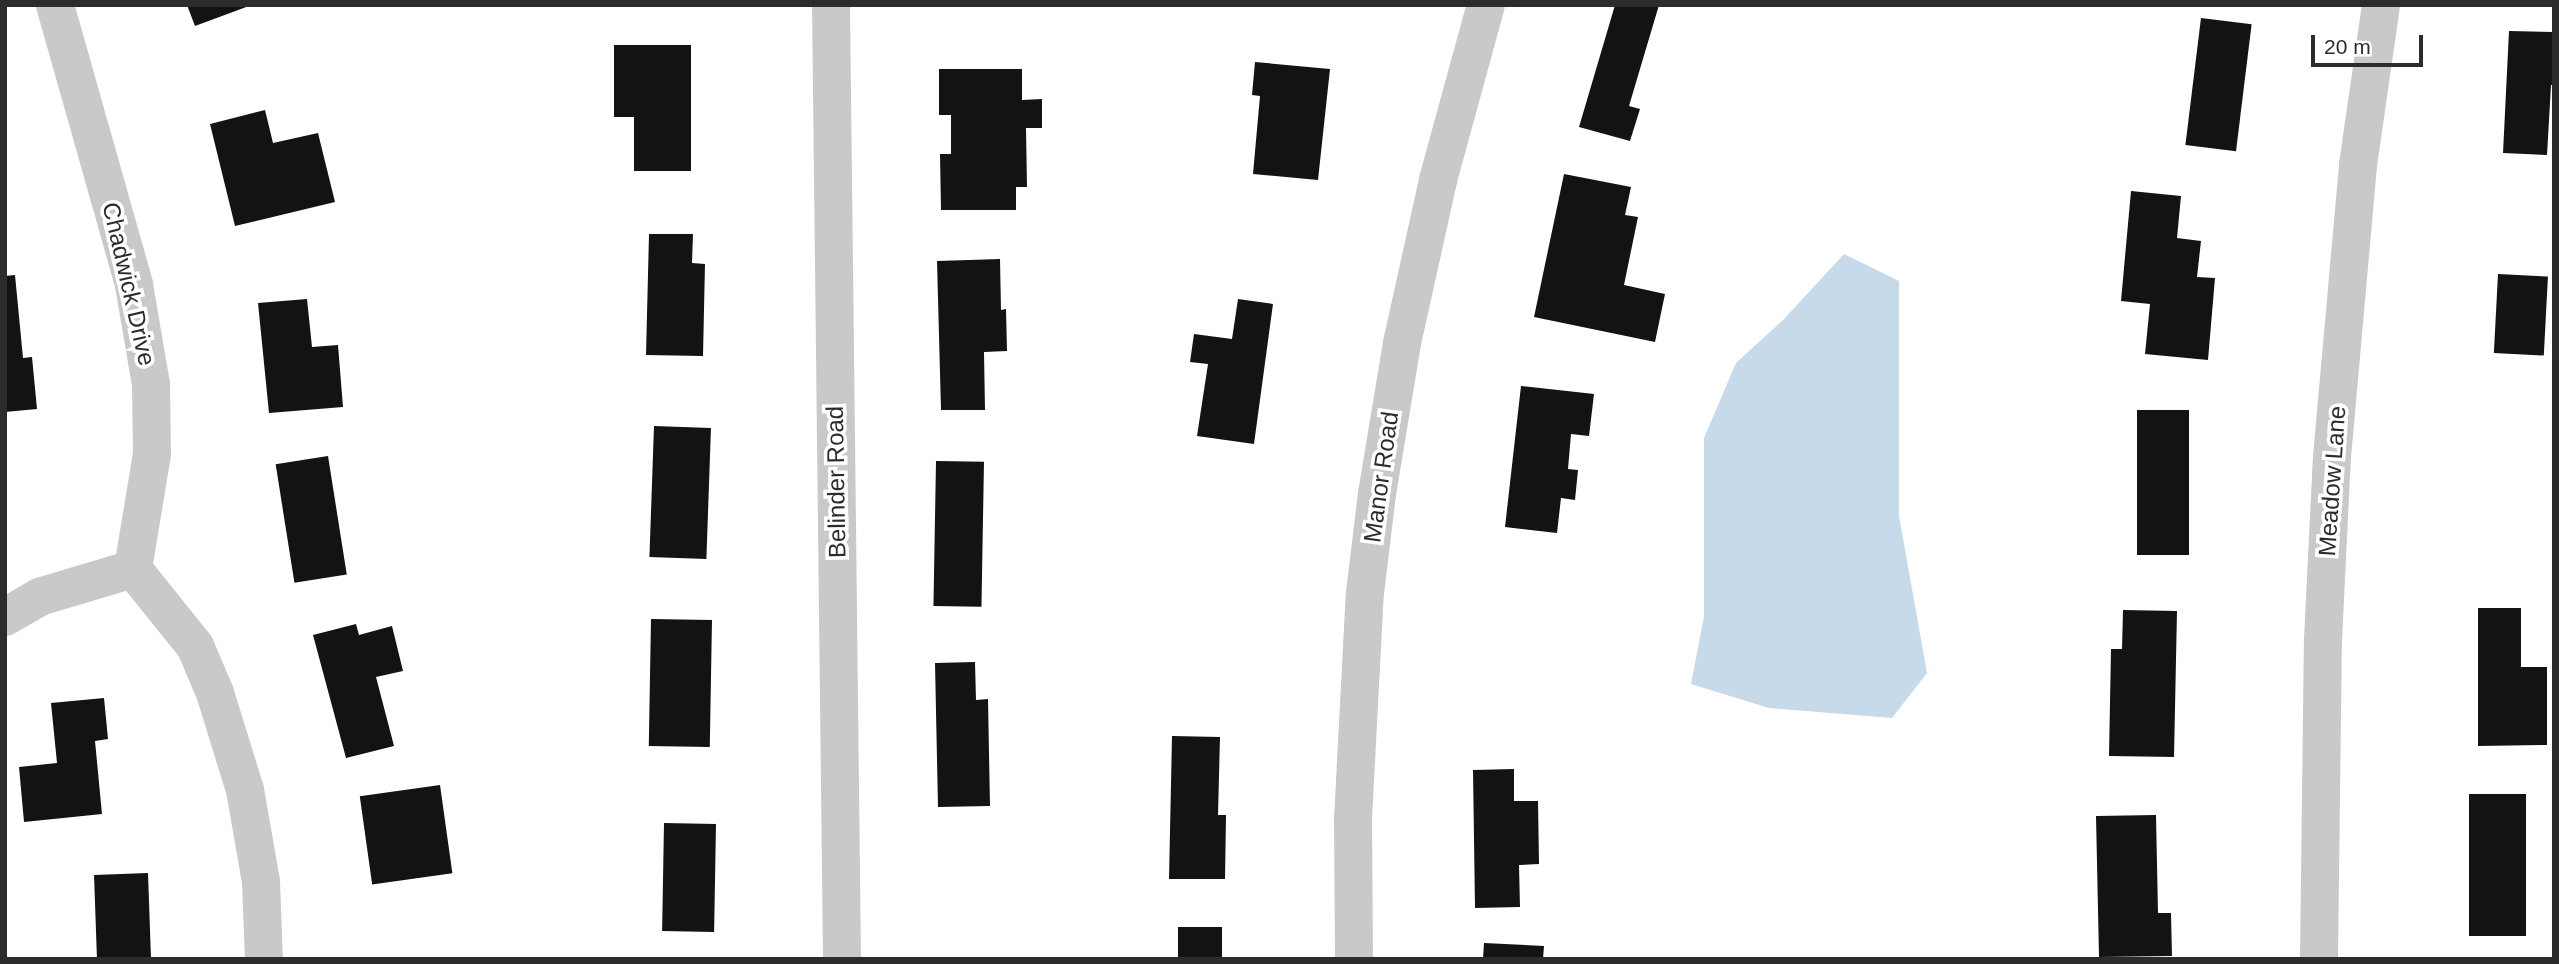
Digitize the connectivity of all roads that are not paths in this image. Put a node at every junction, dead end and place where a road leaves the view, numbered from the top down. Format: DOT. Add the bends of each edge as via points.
graph roads {
  1 [pos="55,5"];
  2 [pos="831,5"];
  3 [pos="1486,5"];
  4 [pos="2381,5"];
  5 [pos="133,569"];
  6 [pos="5,617"];
  7 [pos="264,959"];
  8 [pos="842,959"];
  9 [pos="1354,959"];
  10 [pos="2319,959"];
  1 -- 5 [label="street, Chadwick Drive" via="134,285 148,361 152,454"];
  2 -- 8 [label="street, Belinder Road"];
  3 -- 9 [label="street, Manor Road" via="1435,194 1402,343 1377,494 1365,593 1353,819"];
  4 -- 10 [label="street, Meadow Lane" via="2358,165 2332,457 2323,640"];
  5 -- 6 [label="street" via="39,597"];
  5 -- 7 [label="street" via="195,646 215,694 245,790 261,882"];
}
